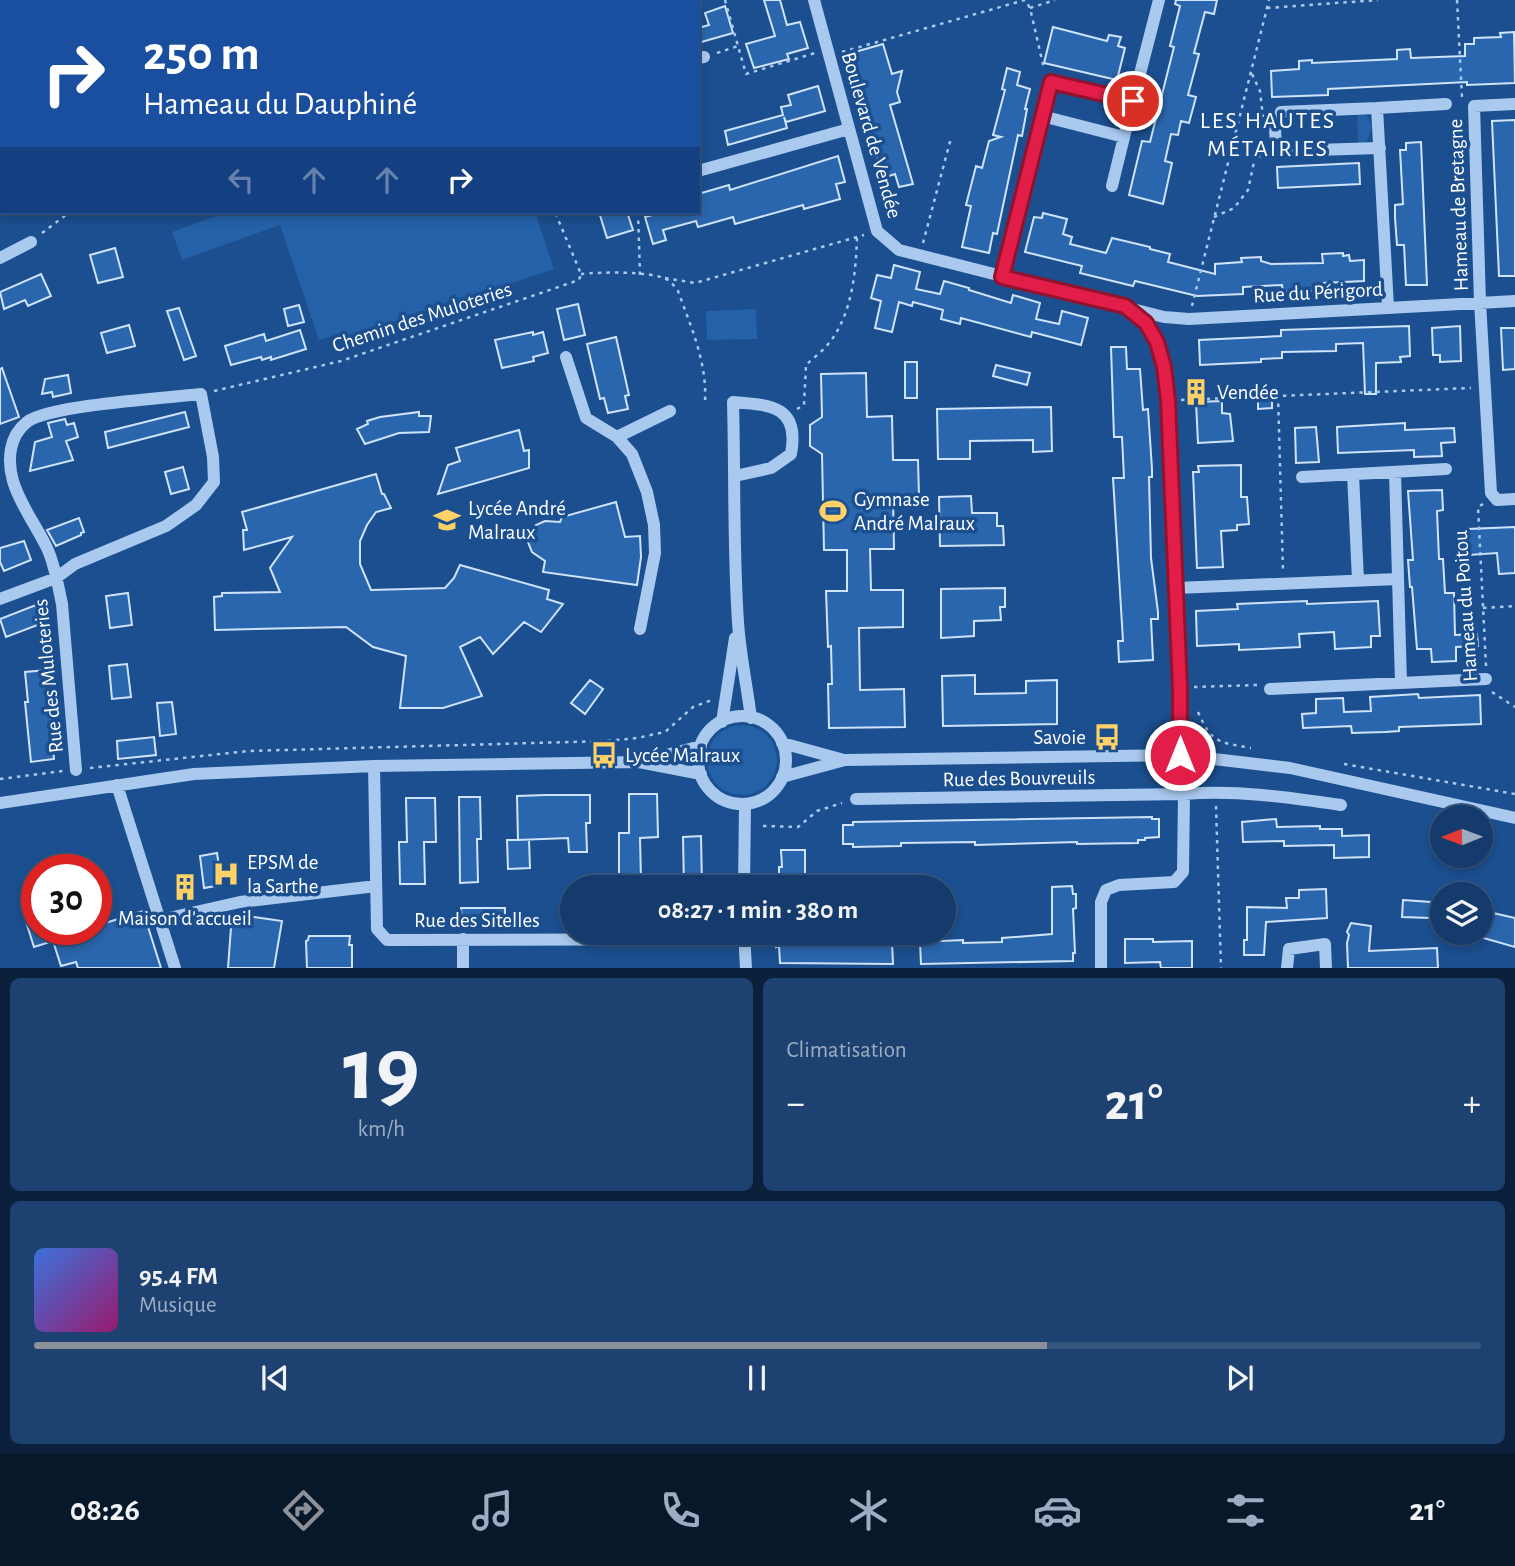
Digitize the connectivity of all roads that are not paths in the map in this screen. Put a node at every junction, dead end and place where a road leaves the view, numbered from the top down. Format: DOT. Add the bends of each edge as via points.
graph roads {
  1 [pos="814,0"];
  2 [pos="1159,0"];
  3 [pos="1133,101"];
  4 [pos="1446,104"];
  5 [pos="1515,104"];
  6 [pos="1377,108"];
  7 [pos="1042,116"];
  8 [pos="849,129"];
  9 [pos="1124,137"];
  10 [pos="1380,148"];
  11 [pos="700,169"];
  12 [pos="1112,186"];
  13 [pos="31,242"];
  14 [pos="0,258"];
  15 [pos="1002,277"];
  16 [pos="1515,301"];
  17 [pos="1480,302"];
  18 [pos="1125,306"];
  19 [pos="1388,307"];
  20 [pos="566,357"];
  21 [pos="670,411"];
  22 [pos="617,437"];
  23 [pos="1446,469"];
  24 [pos="1395,472"];
  25 [pos="1353,474"];
  26 [pos="735,475"];
  27 [pos="1302,477"];
  28 [pos="1515,499"];
  29 [pos="56,578"];
  30 [pos="1398,579"];
  31 [pos="1358,580"];
  32 [pos="1177,588"];
  33 [pos="0,599"];
  34 [pos="738,624"];
  35 [pos="640,629"];
  36 [pos="1486,679"];
  37 [pos="1401,683"];
  38 [pos="1270,689"];
  39 [pos="751,718"];
  40 [pos="722,722"];
  41 [pos="782,743"];
  42 [pos="701,747"];
  43 [pos="1180,755"];
  44 [pos="845,760"];
  45 [pos="639,761"];
  46 [pos="374,766"];
  47 [pos="76,770"];
  48 [pos="701,774"];
  49 [pos="782,777"];
  50 [pos="117,785"];
  51 [pos="1184,794"];
  52 [pos="856,799"];
  53 [pos="0,803"];
  54 [pos="745,804"];
  55 [pos="1340,804"];
  56 [pos="1515,818"];
  57 [pos="744,875"];
  58 [pos="376,886"];
  59 [pos="160,920"];
  60 [pos="560,938"];
  61 [pos="463,939"];
  62 [pos="745,945"];
  63 [pos="175,968"];
  64 [pos="463,968"];
  65 [pos="746,968"];
  66 [pos="1101,968"];
  67 [pos="1287,968"];
  68 [pos="1326,968"];
  1 -- 8 [label="street, Boulevard de Vendée"];
  2 -- 3 [label="street"];
  3 -- 7 [label="street" via="1051,82"];
  3 -- 9 [label="street"];
  4 -- 6 [label="street"];
  5 -- 17 [label="street, Hameau de Bretagne" via="1474,106"];
  6 -- 10 [label="street"];
  6 -- 10 [label="street" via="1281,112 1274,133 1282,151"];
  7 -- 9 [label="street"];
  7 -- 15 [label="street"];
  8 -- 11 [label="street"];
  8 -- 15 [label="street, Boulevard de Vendée" via="877,231 899,250"];
  9 -- 12 [label="street"];
  10 -- 19 [label="street"];
  13 -- 14 [label="street"];
  15 -- 18 [label="street, Boulevard de Vendée"];
  16 -- 17 [label="street, Rue du Périgord"];
  17 -- 19 [label="street, Rue du Périgord"];
  17 -- 28 [label="street" via="1491,492 1496,500"];
  18 -- 19 [label="street, Rue du Périgord" via="1189,319"];
  18 -- 32 [label="street" via="1146,323 1164,367"];
  20 -- 22 [label="street" via="586,418"];
  21 -- 22 [label="street"];
  22 -- 35 [label="street" via="638,465 654,525 654,562"];
  23 -- 24 [label="street"];
  24 -- 25 [label="street"];
  24 -- 30 [label="street"];
  25 -- 27 [label="street"];
  25 -- 31 [label="street"];
  26 -- 26 [label="street" via="733,402 769,405 784,414 795,435 791,454 771,468"];
  26 -- 34 [label="street"];
  29 -- 29 [label="street, Rue des Muloteries" via="75,564 166,526 196,505 208,490 214,482 213,457 201,394 62,411 38,416 22,427 10,454 13,481 48,550"];
  29 -- 33 [label="street"];
  29 -- 47 [label="street, Rue des Muloteries"];
  30 -- 31 [label="street"];
  30 -- 37 [label="street"];
  31 -- 32 [label="street"];
  32 -- 43 [label="street"];
  34 -- 39 [label="street"];
  34 -- 40 [label="street"];
  36 -- 37 [label="street"];
  37 -- 38 [label="street"];
  39 -- 40 [label="street"];
  39 -- 41 [label="street" via="768,725"];
  40 -- 42 [label="street" via="709,732"];
  41 -- 44 [label="street"];
  41 -- 49 [label="street"];
  42 -- 45 [label="street"];
  42 -- 48 [label="street"];
  43 -- 44 [label="street"];
  43 -- 56 [label="street" via="1290,768"];
  44 -- 49 [label="street"];
  45 -- 46 [label="street"];
  45 -- 48 [label="street"];
  46 -- 50 [label="street" via="194,774"];
  46 -- 58 [label="street, Rue des Sitelles"];
  48 -- 54 [label="street" via="718,797"];
  49 -- 54 [label="street" via="766,797"];
  50 -- 53 [label="street"];
  50 -- 59 [label="street"];
  51 -- 52 [label="street, Rue des Bouvreuils"];
  51 -- 55 [label="street, Rue des Bouvreuils" via="1266,793"];
  51 -- 66 [label="street" via="1183,872 1174,882 1106,890 1101,902"];
  54 -- 57 [label="street"];
  58 -- 59 [label="street" via="240,902"];
  58 -- 61 [label="street, Rue des Sitelles" via="377,929 387,940"];
  59 -- 63 [label="street"];
  60 -- 61 [label="street, Rue des Sitelles"];
  61 -- 64 [label="street"];
  62 -- 65 [label="street"];
  67 -- 68 [label="street" via="1289,948 1325,944"];
}
